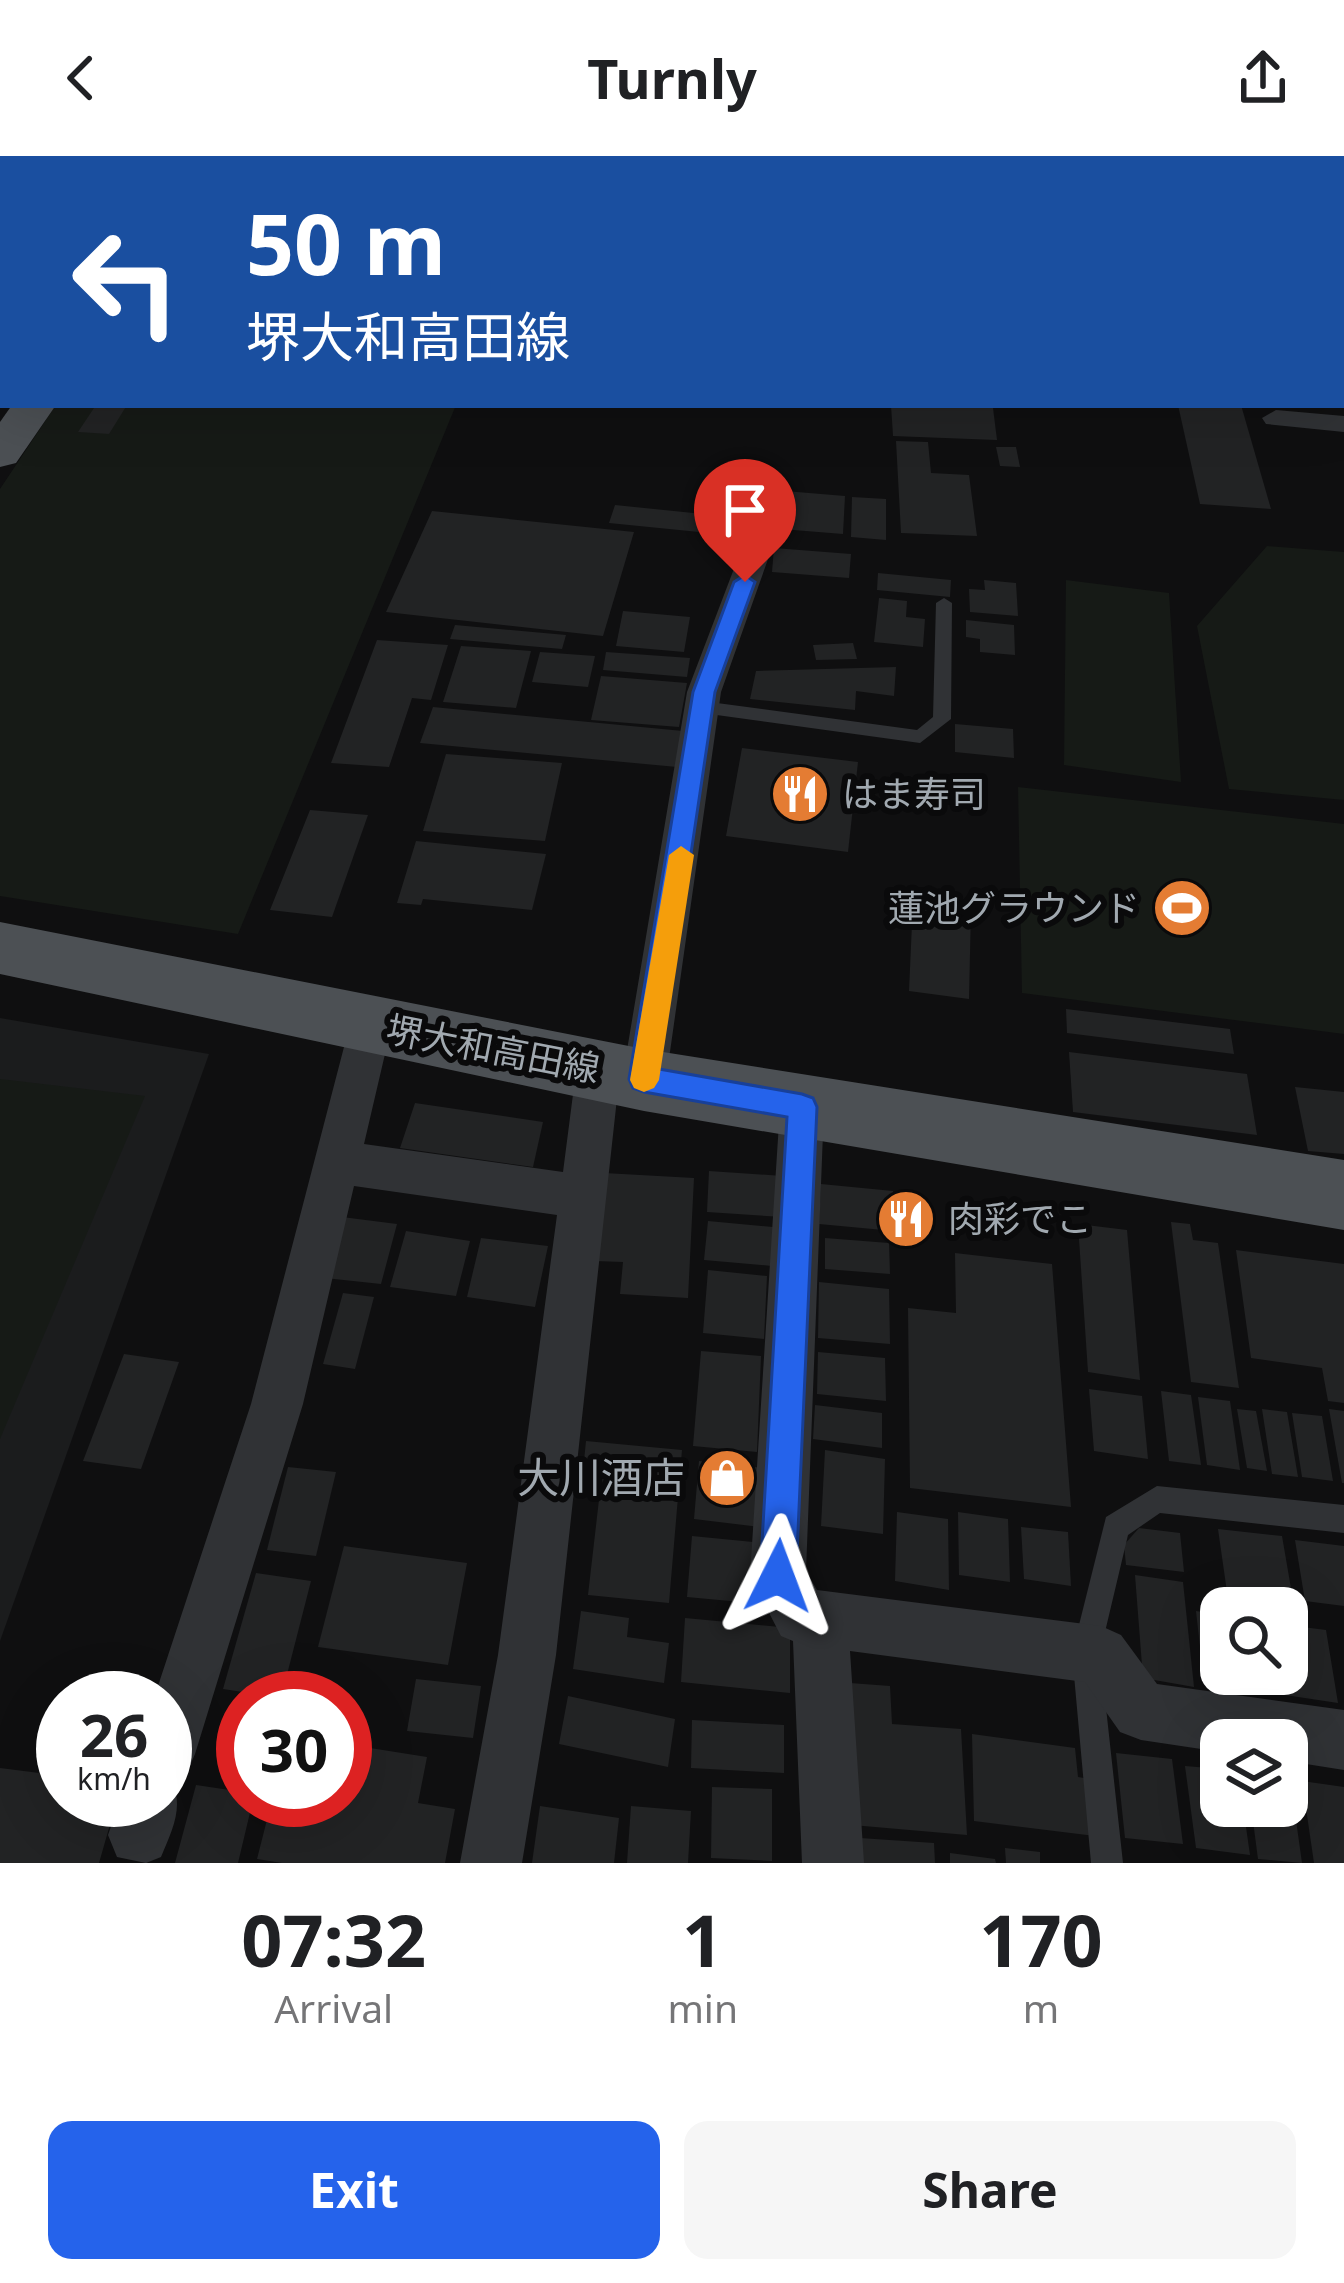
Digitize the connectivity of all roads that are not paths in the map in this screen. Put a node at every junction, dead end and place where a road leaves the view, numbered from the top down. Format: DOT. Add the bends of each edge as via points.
graph roads {
  1 [pos="32,408"];
  2 [pos="1276,418"];
  3 [pos="1344,424"];
  4 [pos="0,453"];
  5 [pos="769,481"];
  6 [pos="944,603"];
  7 [pos="702,707"];
  8 [pos="0,948"];
  9 [pos="371,1024"];
  10 [pos="621,1075"];
  11 [pos="802,1107"];
  12 [pos="338,1162"];
  13 [pos="1344,1195"];
  14 [pos="585,1197"];
  15 [pos="1344,1519"];
  16 [pos="820,1618"];
  17 [pos="1086,1653"];
  18 [pos="192,1671"];
  19 [pos="1344,1740"];
  20 [pos="491,1863"];
  21 [pos="833,1863"];
  22 [pos="1107,1863"];
  1 -- 4 [label="main road"];
  2 -- 3 [label="street"];
  5 -- 7 [label="street" via="758,545"];
  6 -- 7 [label="lane" via="942,719 920,737"];
  7 -- 10 [label="street"];
  8 -- 9 [label="main road, 堺大和高田線"];
  9 -- 10 [label="main road, 堺大和高田線"];
  9 -- 12 [label="street"];
  10 -- 11 [label="main road, 堺大和高田線"];
  10 -- 14 [label="street"];
  11 -- 13 [label="main road, 堺大和高田線"];
  11 -- 16 [label="street" via="778,1576 801,1616"];
  12 -- 14 [label="street"];
  12 -- 18 [label="street" via="278,1404"];
  14 -- 20 [label="street" via="527,1655"];
  15 -- 17 [label="lane" via="1157,1499 1116,1527"];
  16 -- 17 [label="street"];
  16 -- 21 [label="street"];
  17 -- 19 [label="street" via="1101,1655 1142,1711"];
  17 -- 22 [label="lane"];
}
